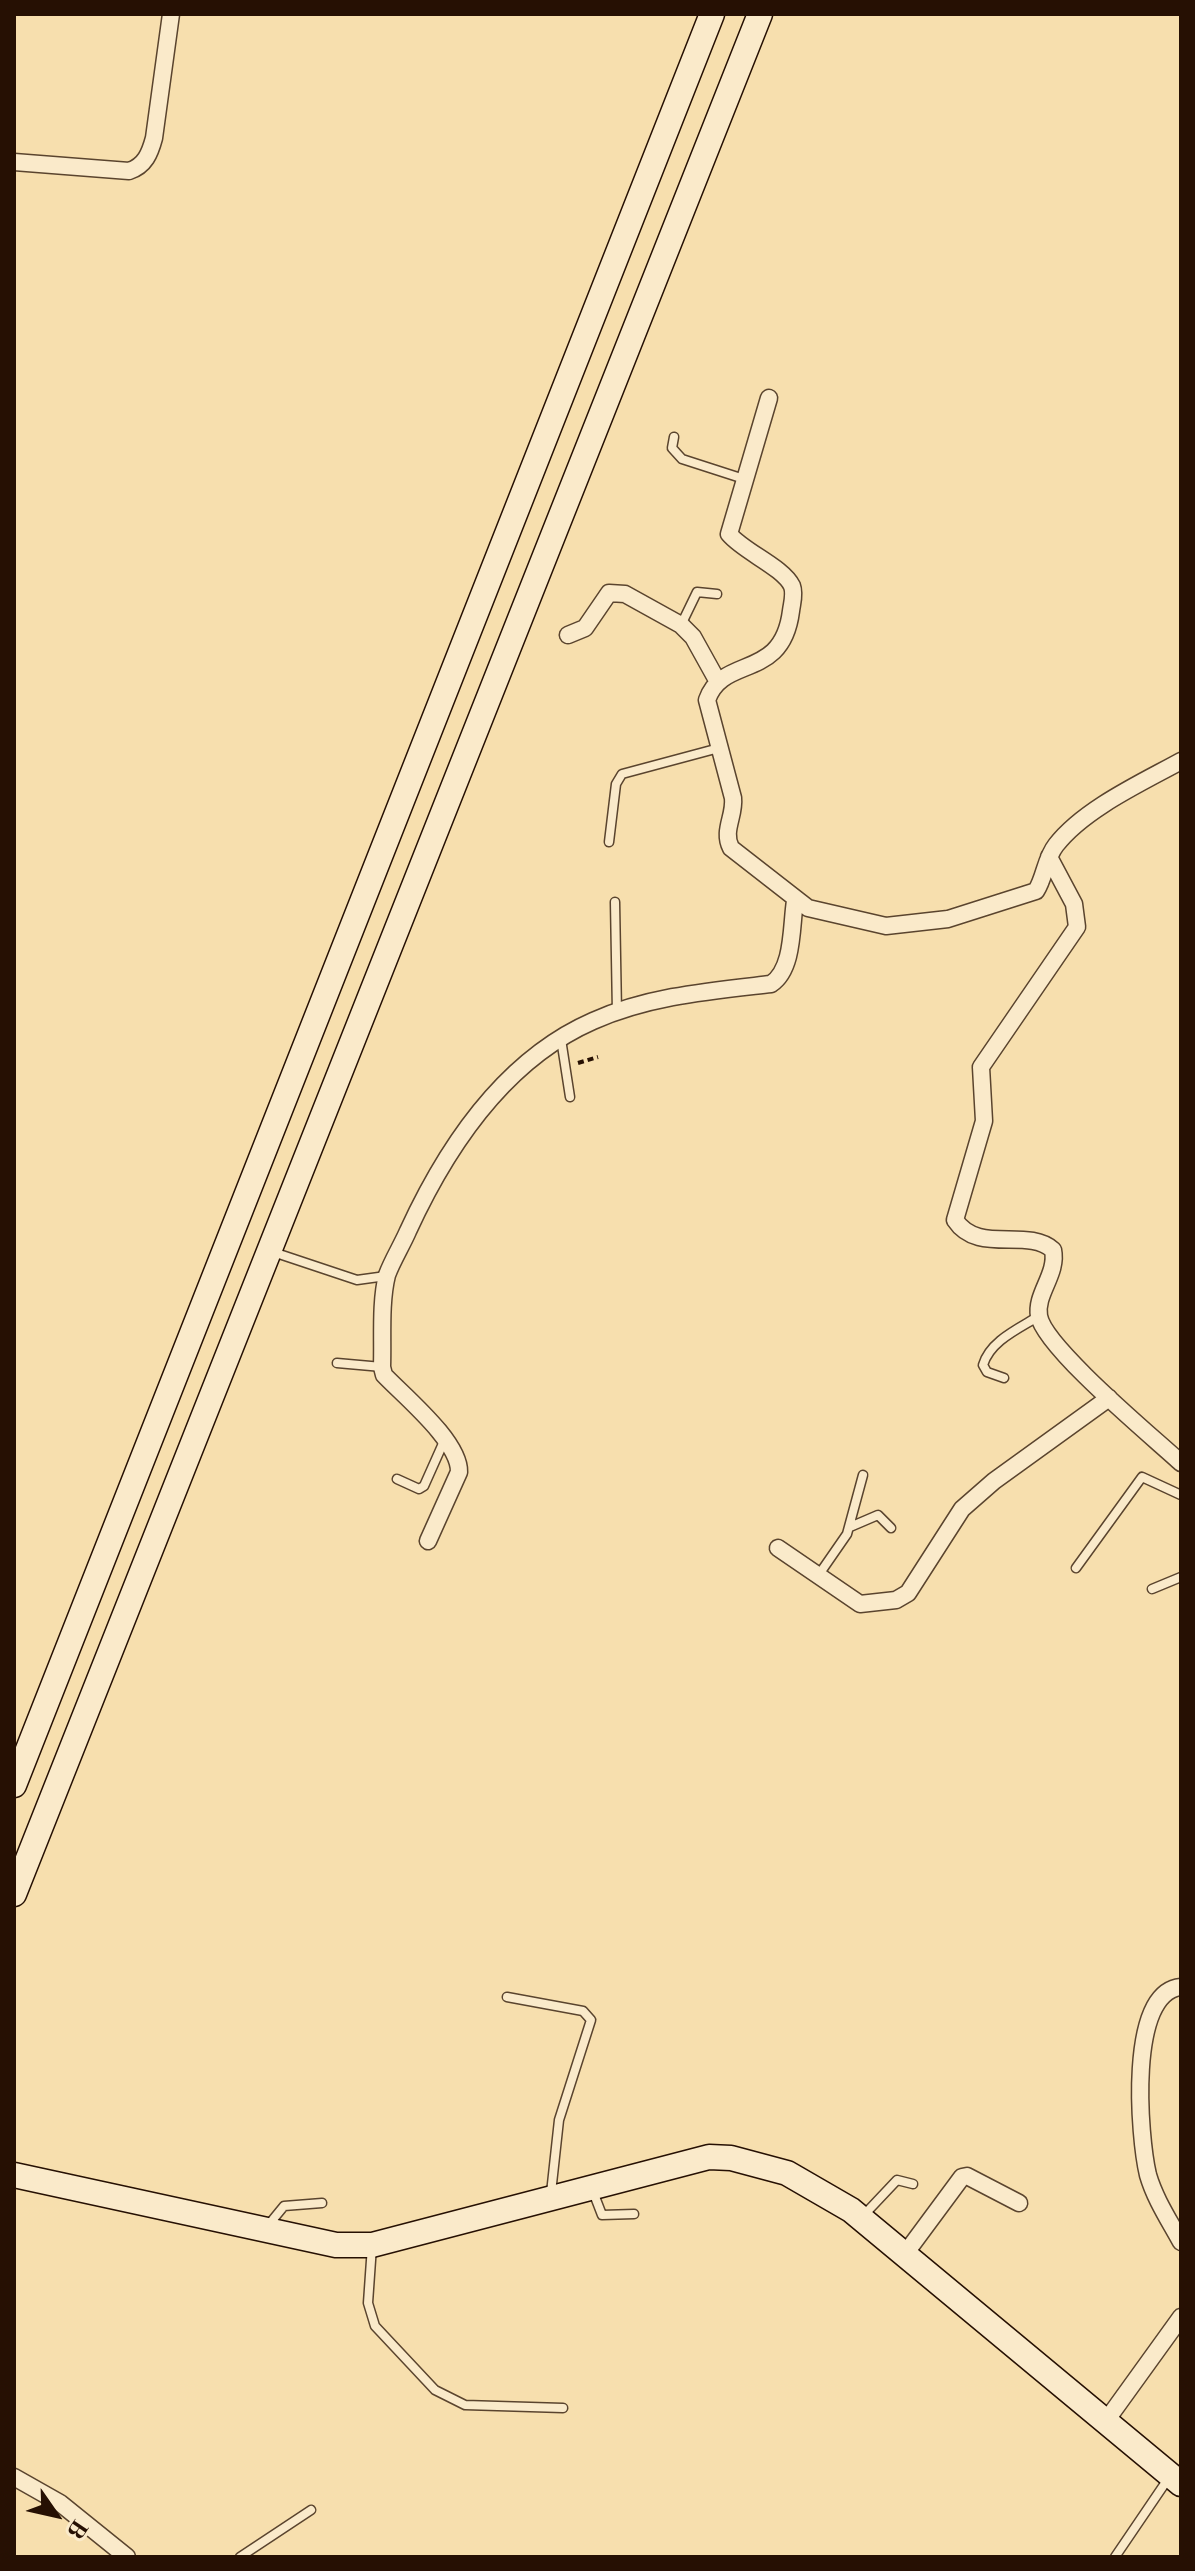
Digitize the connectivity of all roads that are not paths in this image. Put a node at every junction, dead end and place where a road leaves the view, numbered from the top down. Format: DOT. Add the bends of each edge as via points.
graph roads {
  1 [pos="171,14"];
  2 [pos="712,14"];
  3 [pos="760,14"];
  4 [pos="14,162"];
  5 [pos="769,398"];
  6 [pos="674,437"];
  7 [pos="744,479"];
  8 [pos="717,594"];
  9 [pos="681,625"];
  10 [pos="568,635"];
  11 [pos="718,682"];
  12 [pos="719,748"];
  13 [pos="1181,761"];
  14 [pos="609,842"];
  15 [pos="1049,857"];
  16 [pos="795,901"];
  17 [pos="615,902"];
  18 [pos="617,1013"];
  19 [pos="561,1038"];
  20 [pos="570,1097"];
  21 [pos="269,1251"];
  22 [pos="387,1276"];
  23 [pos="1039,1316"];
  24 [pos="337,1363"];
  25 [pos="382,1367"];
  26 [pos="1004,1378"];
  27 [pos="1109,1398"];
  28 [pos="445,1439"];
  29 [pos="1181,1463"];
  30 [pos="863,1475"];
  31 [pos="397,1479"];
  32 [pos="1181,1495"];
  33 [pos="850,1527"];
  34 [pos="891,1528"];
  35 [pos="428,1541"];
  36 [pos="778,1548"];
  37 [pos="1076,1568"];
  38 [pos="820,1573"];
  39 [pos="1181,1577"];
  40 [pos="1152,1589"];
  41 [pos="14,1785"];
  42 [pos="14,1894"];
  43 [pos="1181,1987"];
  44 [pos="507,1997"];
  45 [pos="14,2175"];
  46 [pos="913,2184"];
  47 [pos="592,2188"];
  48 [pos="551,2199"];
  49 [pos="322,2203"];
  50 [pos="1019,2203"];
  51 [pos="634,2214"];
  52 [pos="861,2217"];
  53 [pos="266,2228"];
  54 [pos="1181,2242"];
  55 [pos="372,2245"];
  56 [pos="905,2254"];
  57 [pos="1181,2317"];
  58 [pos="563,2408"];
  59 [pos="1106,2421"];
  60 [pos="14,2477"];
  61 [pos="1176,2480"];
  62 [pos="311,2510"];
  63 [pos="127,2557"];
  64 [pos="240,2557"];
  65 [pos="1115,2557"];
  1 -- 4 [label="street" via="154,138 138,168"];
  2 -- 41 [label="street"];
  3 -- 21 [label="street"];
  5 -- 7 [label="street"];
  6 -- 7 [label="lane" via="672,448 682,459"];
  7 -- 11 [label="street" via="729,534 787,580 794,592 788,631 779,649"];
  8 -- 9 [label="lane" via="697,592"];
  9 -- 10 [label="street" via="616,591 603,598 585,628"];
  9 -- 11 [label="street"];
  11 -- 12 [label="street" via="707,700"];
  12 -- 14 [label="lane" via="622,774 616,784"];
  12 -- 16 [label="street" via="734,808 727,841"];
  13 -- 15 [label="street" via="1110,801 1062,839"];
  15 -- 16 [label="street" via="1041,883 1028,896 931,923 872,924"];
  15 -- 23 [label="street" via="1074,904 1077,927 981,1067 984,1121 955,1212 959,1226 985,1239 1040,1242 1053,1250"];
  16 -- 18 [label="street" via="786,968 771,984 666,997"];
  17 -- 18 [label="lane"];
  18 -- 19 [label="street"];
  19 -- 20 [label="lane"];
  19 -- 22 [label="street" via="504,1084 459,1138 427,1190"];
  21 -- 22 [label="lane" via="357,1280"];
  21 -- 42 [label="street"];
  22 -- 25 [label="street"];
  23 -- 26 [label="lane" via="1004,1338 985,1359 987,1372"];
  23 -- 27 [label="street" via="1080,1371"];
  24 -- 25 [label="lane"];
  25 -- 28 [label="street"];
  27 -- 29 [label="street"];
  27 -- 38 [label="street" via="962,1509 908,1593 896,1600 860,1604"];
  28 -- 31 [label="lane" via="424,1486 419,1489"];
  28 -- 35 [label="street" via="460,1462 459,1472"];
  30 -- 33 [label="lane"];
  32 -- 37 [label="lane" via="1142,1477"];
  33 -- 34 [label="lane" via="878,1515"];
  33 -- 38 [label="lane"];
  36 -- 38 [label="street"];
  39 -- 40 [label="lane"];
  43 -- 54 [label="street" via="1159,1997 1142,2043 1148,2174"];
  44 -- 48 [label="lane" via="583,2011 591,2020 559,2120"];
  45 -- 53 [label="street"];
  46 -- 52 [label="lane" via="897,2180"];
  47 -- 48 [label="street"];
  47 -- 51 [label="lane" via="602,2215"];
  47 -- 52 [label="street" via="709,2157 731,2158 787,2173"];
  48 -- 55 [label="street"];
  49 -- 53 [label="lane" via="284,2206"];
  50 -- 56 [label="street" via="962,2177"];
  52 -- 56 [label="street"];
  53 -- 55 [label="street" via="336,2245"];
  55 -- 58 [label="lane" via="368,2303 375,2326 435,2390 465,2405"];
  56 -- 59 [label="street"];
  57 -- 59 [label="street"];
  59 -- 61 [label="street"];
  60 -- 63 [label="street" via="60,2503"];
  61 -- 65 [label="lane"];
  62 -- 64 [label="lane"];
}
